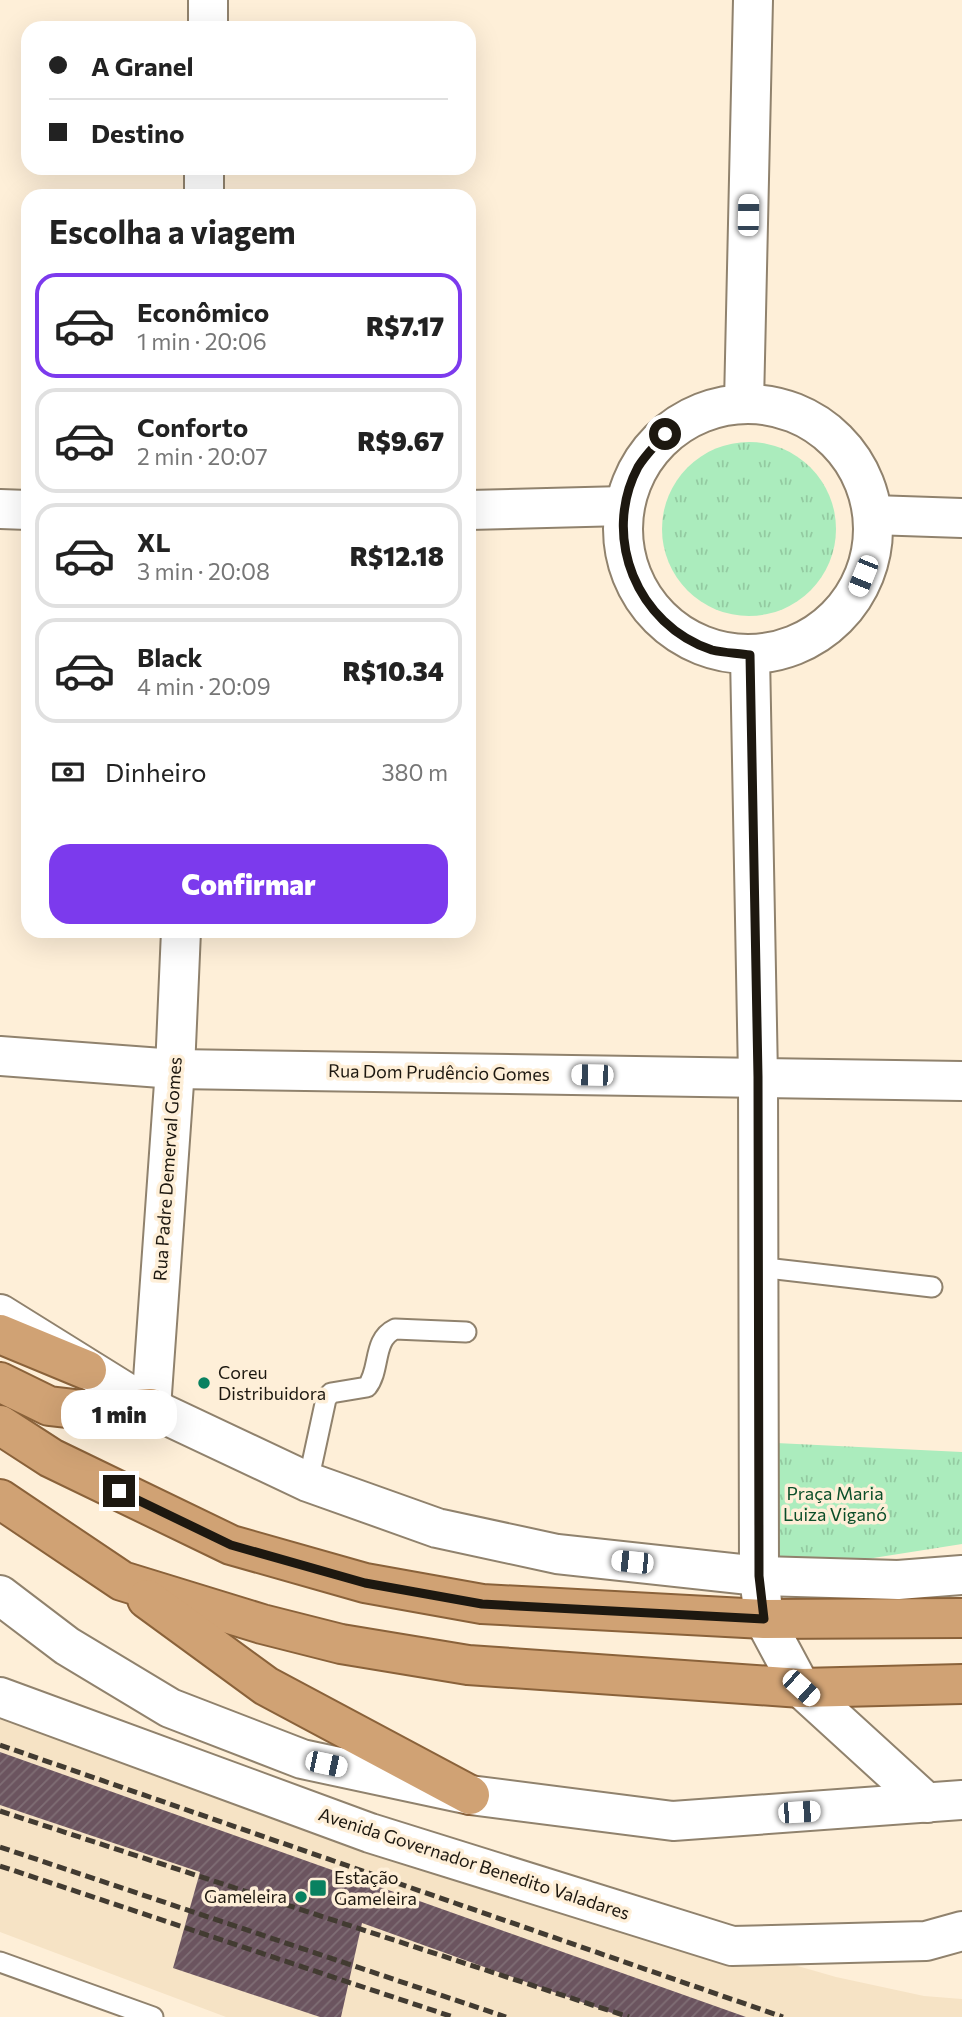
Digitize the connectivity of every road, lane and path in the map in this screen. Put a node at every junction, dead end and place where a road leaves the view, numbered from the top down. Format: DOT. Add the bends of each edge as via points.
graph roads {
  1 [pos="208,0"];
  2 [pos="753,0"];
  3 [pos="208,21"];
  4 [pos="744,403"];
  5 [pos="624,506"];
  6 [pos="0,509"];
  7 [pos="21,510"];
  8 [pos="476,510"];
  9 [pos="873,515"];
  10 [pos="962,518"];
  11 [pos="750,655"];
  12 [pos="181,938"];
  13 [pos="0,1056"];
  14 [pos="175,1069"];
  15 [pos="758,1077"];
  16 [pos="962,1081"];
  17 [pos="758,1267"];
  18 [pos="932,1286"];
  19 [pos="0,1314"];
  20 [pos="466,1332"];
  21 [pos="0,1334"];
  22 [pos="87,1370"];
  23 [pos="0,1382"];
  24 [pos="151,1408"];
  25 [pos="0,1425"];
  26 [pos="308,1482"];
  27 [pos="0,1499"];
  28 [pos="962,1575"];
  29 [pos="759,1576"];
  30 [pos="122,1581"];
  31 [pos="0,1595"];
  32 [pos="962,1618"];
  33 [pos="764,1619"];
  34 [pos="962,1684"];
  35 [pos="801,1688"];
  36 [pos="0,1697"];
  37 [pos="470,1795"];
  38 [pos="944,1801"];
  39 [pos="962,1931"];
  40 [pos="0,1962"];
  41 [pos="153,2017"];
  1 -- 3 [label="street"];
  2 -- 4 [label="street"];
  4 -- 5 [label="street" via="702,411 665,434 639,466"];
  4 -- 9 [label="street" via="780,408 815,423 834,439 863,479"];
  5 -- 8 [label="street"];
  5 -- 11 [label="street" via="623,543 632,579 652,610 680,634 713,650"];
  6 -- 7 [label="street"];
  9 -- 10 [label="street"];
  9 -- 11 [label="street" via="871,557 855,596 827,627 791,648"];
  11 -- 15 [label="street"];
  12 -- 14 [label="street, Rua Padre Demerval Gomes"];
  13 -- 14 [label="street, Rua Dom Prudêncio Gomes"];
  14 -- 15 [label="street, Rua Dom Prudêncio Gomes"];
  14 -- 24 [label="street, Rua Padre Demerval Gomes"];
  15 -- 16 [label="street, Rua Dom Prudêncio Gomes"];
  15 -- 17 [label="street"];
  17 -- 18 [label="lane"];
  17 -- 29 [label="street"];
  19 -- 22 [label="street"];
  20 -- 26 [label="lane" via="395,1329 386,1333 367,1387 331,1393 326,1399"];
  21 -- 22 [label="highway"];
  22 -- 24 [label="street"];
  23 -- 24 [label="highway" via="49,1406 101,1412"];
  24 -- 26 [label="street"];
  25 -- 33 [label="highway" via="51,1458 231,1545 365,1583 482,1604"];
  26 -- 29 [label="street" via="437,1528 557,1554"];
  27 -- 30 [label="highway"];
  28 -- 29 [label="street" via="898,1580"];
  29 -- 33 [label="street"];
  30 -- 35 [label="highway" via="341,1644 468,1665"];
  30 -- 37 [label="highway" via="266,1686"];
  31 -- 37 [label="street" via="68,1646 170,1708 302,1759"];
  32 -- 33 [label="highway"];
  33 -- 35 [label="street"];
  34 -- 35 [label="highway"];
  35 -- 38 [label="street"];
  36 -- 39 [label="street, Avenida Governador Benedito Valadares" via="370,1833 732,1946 926,1941"];
  37 -- 38 [label="street" via="673,1821"];
  40 -- 41 [label="lane"];
}
